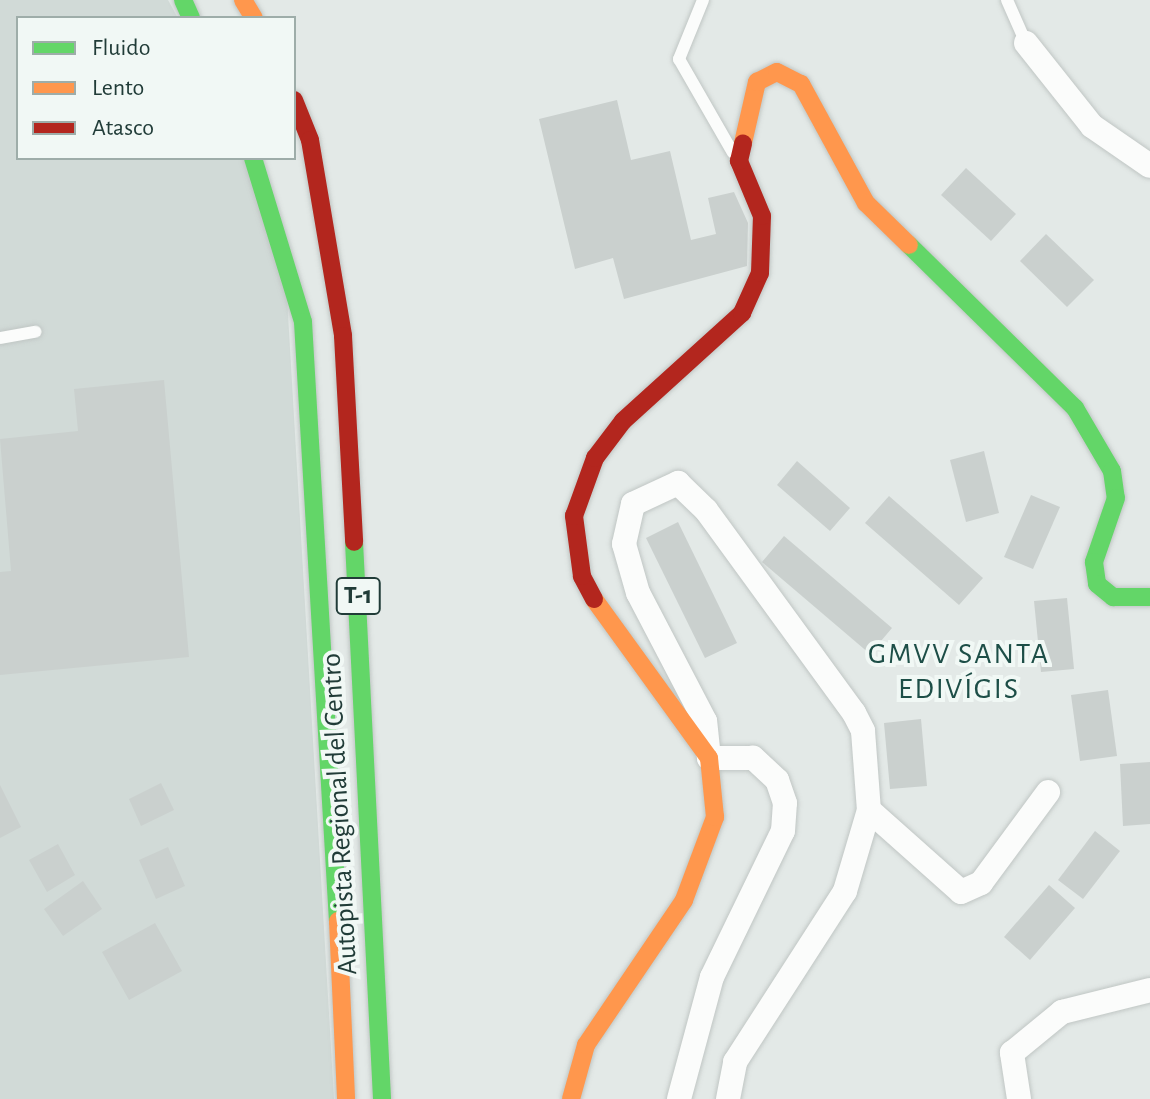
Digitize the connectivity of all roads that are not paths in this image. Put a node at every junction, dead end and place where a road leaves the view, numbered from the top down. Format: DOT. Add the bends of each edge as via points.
graph roads {
  1 [pos="703,0"];
  2 [pos="1007,0"];
  3 [pos="1026,43"];
  4 [pos="296,105"];
  5 [pos="254,160"];
  6 [pos="739,161"];
  7 [pos="1150,166"];
  8 [pos="35,332"];
  9 [pos="0,338"];
  10 [pos="1150,597"];
  11 [pos="709,758"];
  12 [pos="1048,792"];
  13 [pos="869,810"];
  14 [pos="1150,990"];
  15 [pos="346,1099"];
  16 [pos="382,1099"];
  17 [pos="571,1099"];
  18 [pos="679,1099"];
  19 [pos="728,1099"];
  20 [pos="1019,1099"];
  1 -- 6 [label="lane" via="679,59"];
  2 -- 3 [label="lane"];
  3 -- 7 [label="street" via="1092,126"];
  4 -- 16 [label="main road, Autopista Regional del Centro / T-1" via="310,140 343,336"];
  5 -- 15 [label="main road, Autopista Regional del Centro / T-1" via="303,322 322,557"];
  6 -- 10 [label="main road" via="757,82 777,72 801,84 866,203 1075,408 1112,471 1116,498 1094,562 1097,584 1113,597"];
  6 -- 11 [label="main road" via="762,216 760,273 742,313 623,421 595,458 574,516 582,576 613,633"];
  8 -- 9 [label="lane"];
  11 -- 13 [label="street" via="705,721 667,660 624,544 633,504 667,482 700,502 854,713 863,731"];
  11 -- 17 [label="main road" via="715,817 707,853 586,1045"];
  11 -- 18 [label="street" via="753,758 777,780 783,831 712,977"];
  12 -- 13 [label="street" via="981,883 961,892"];
  13 -- 19 [label="street" via="845,891 735,1062"];
  14 -- 20 [label="street" via="1062,1012 1012,1053"];
}
